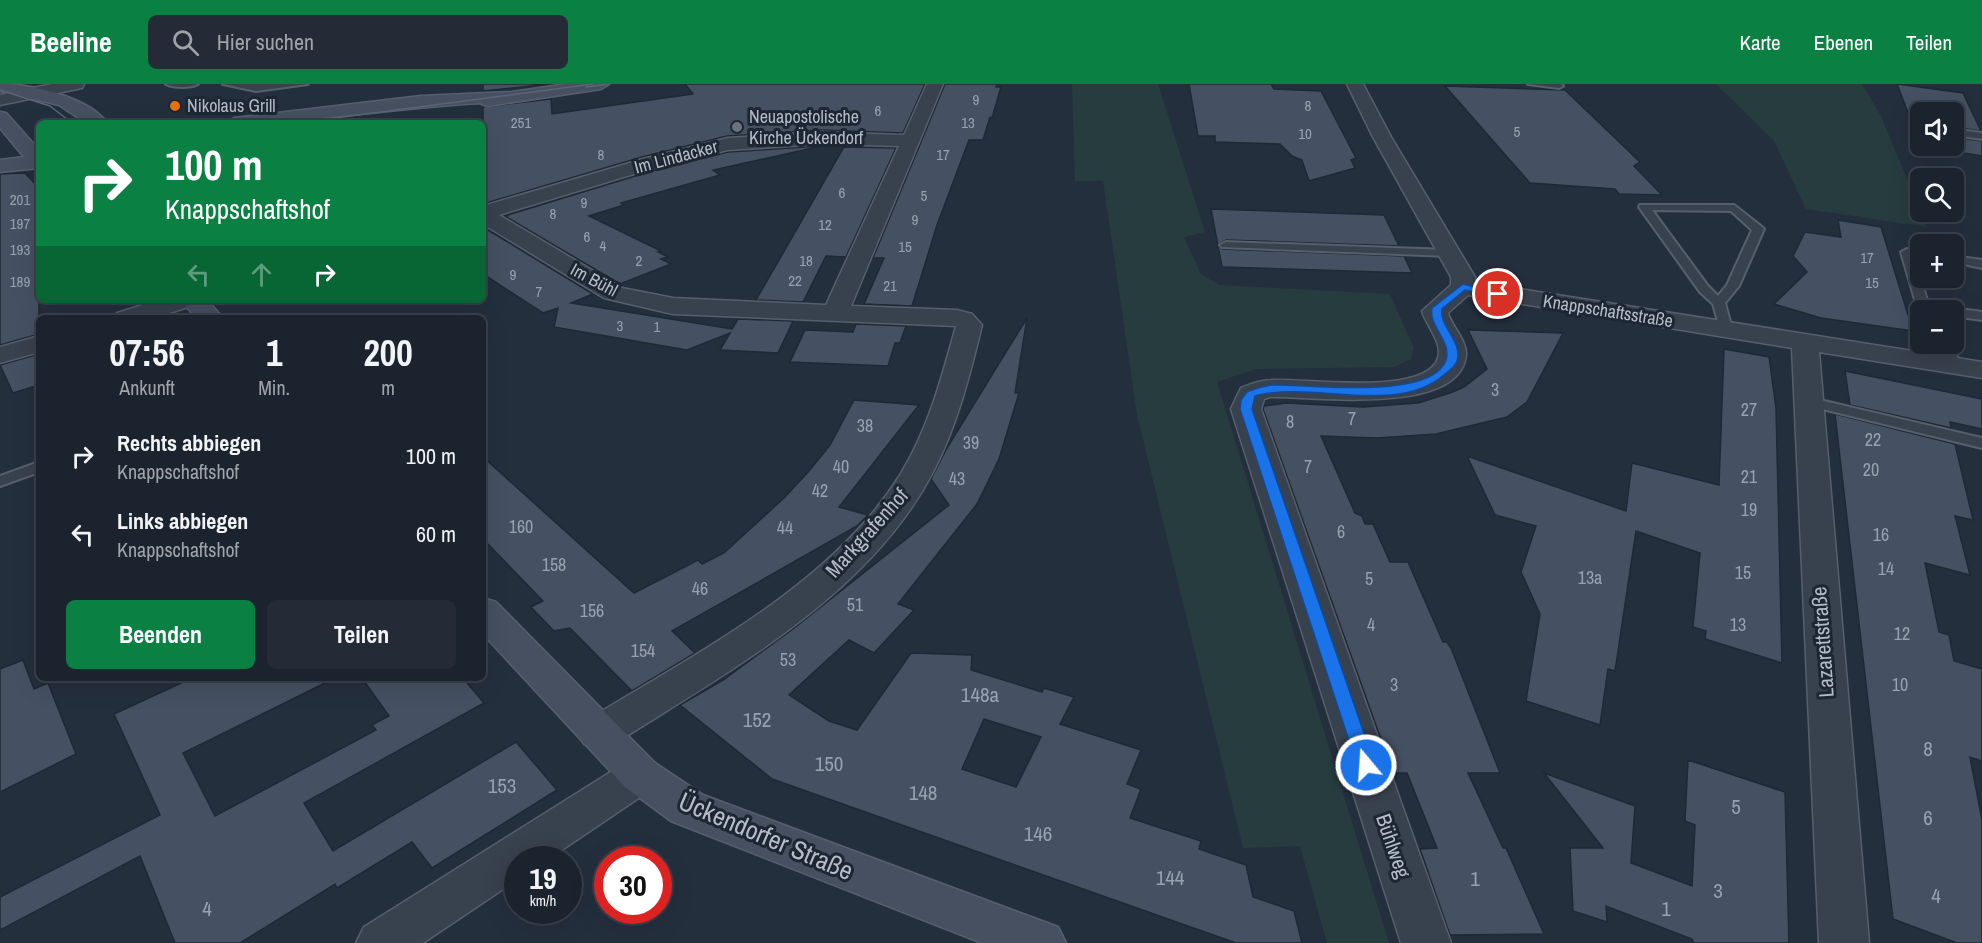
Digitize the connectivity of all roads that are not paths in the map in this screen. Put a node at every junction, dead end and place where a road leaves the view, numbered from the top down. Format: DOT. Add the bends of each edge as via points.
graph roads {
  1 [pos="76,84"];
  2 [pos="170,84"];
  3 [pos="194,84"];
  4 [pos="226,84"];
  5 [pos="304,84"];
  6 [pos="601,84"];
  7 [pos="935,84"];
  8 [pos="1355,84"];
  9 [pos="1532,84"];
  10 [pos="0,86"];
  11 [pos="1559,86"];
  12 [pos="38,93"];
  13 [pos="507,96"];
  14 [pos="0,100"];
  15 [pos="0,117"];
  16 [pos="94,120"];
  17 [pos="260,120"];
  18 [pos="375,120"];
  19 [pos="1964,134"];
  20 [pos="1982,136"];
  21 [pos="0,156"];
  22 [pos="36,156"];
  23 [pos="36,157"];
  24 [pos="36,157"];
  25 [pos="903,157"];
  26 [pos="0,166"];
  27 [pos="486,213"];
  28 [pos="486,216"];
  29 [pos="1226,245"];
  30 [pos="1449,253"];
  31 [pos="1964,261"];
  32 [pos="1982,264"];
  33 [pos="1463,287"];
  34 [pos="176,303"];
  35 [pos="196,303"];
  36 [pos="1719,303"];
  37 [pos="718,308"];
  38 [pos="835,313"];
  39 [pos="1964,314"];
  40 [pos="136,315"];
  41 [pos="207,315"];
  42 [pos="1982,316"];
  43 [pos="1726,329"];
  44 [pos="1805,341"];
  45 [pos="36,345"];
  46 [pos="1949,354"];
  47 [pos="0,356"];
  48 [pos="1956,366"];
  49 [pos="1982,370"];
  50 [pos="1807,401"];
  51 [pos="1982,442"];
  52 [pos="36,468"];
  53 [pos="0,481"];
  54 [pos="486,613"];
  55 [pos="598,733"];
  56 [pos="640,775"];
  57 [pos="381,943"];
  58 [pos="1041,943"];
  59 [pos="1426,943"];
  60 [pos="1844,943"];
  1 -- 12 [label="street"];
  2 -- 3 [label="lane"];
  4 -- 5 [label="lane" via="256,88"];
  6 -- 13 [label="main road"];
  7 -- 25 [label="street"];
  8 -- 30 [label="street"];
  9 -- 11 [label="lane"];
  10 -- 12 [label="main road"];
  12 -- 14 [label="street"];
  12 -- 16 [label="main road" via="73,105"];
  13 -- 17 [label="main road" via="421,101"];
  13 -- 18 [label="main road"];
  15 -- 22 [label="main road"];
  19 -- 20 [label="lane"];
  21 -- 23 [label="main road"];
  24 -- 26 [label="main road"];
  25 -- 27 [label="street, Im Lindacker" via="821,138 728,144"];
  25 -- 38 [label="street"];
  28 -- 37 [label="street, Im Bühl" via="613,293 652,303"];
  29 -- 30 [label="lane"];
  30 -- 33 [label="street" via="1463,277"];
  31 -- 32 [label="lane"];
  33 -- 43 [label="street, Knappschaftsstraße"];
  33 -- 59 [label="street, Bühlweg" via="1435,311 1453,356 1451,364 1432,380 1406,388 1368,392 1271,388 1251,394 1246,409"];
  34 -- 40 [label="street"];
  35 -- 41 [label="main road"];
  36 -- 36 [label="lane" via="1733,286 1758,229 1734,208 1644,207 1704,289"];
  36 -- 43 [label="lane"];
  37 -- 38 [label="street, Markgrafenhof"];
  38 -- 55 [label="street, Markgrafenhof" via="957,318 969,325 951,396 916,476 868,537 807,596"];
  39 -- 42 [label="lane"];
  43 -- 44 [label="street, Knappschaftsstraße"];
  44 -- 48 [label="street, Knappschaftsstraße"];
  44 -- 50 [label="street, Lazarettstraße"];
  45 -- 47 [label="street"];
  46 -- 48 [label="lane"];
  48 -- 49 [label="street, Knappschaftsstraße"];
  50 -- 51 [label="lane"];
  50 -- 60 [label="street, Lazarettstraße"];
  52 -- 53 [label="lane"];
  54 -- 55 [label="main road, Ückendorfer Straße"];
  55 -- 56 [label="main road, Ückendorfer Straße"];
  56 -- 57 [label="street"];
  56 -- 58 [label="main road, Ückendorfer Straße" via="697,812"];
}
